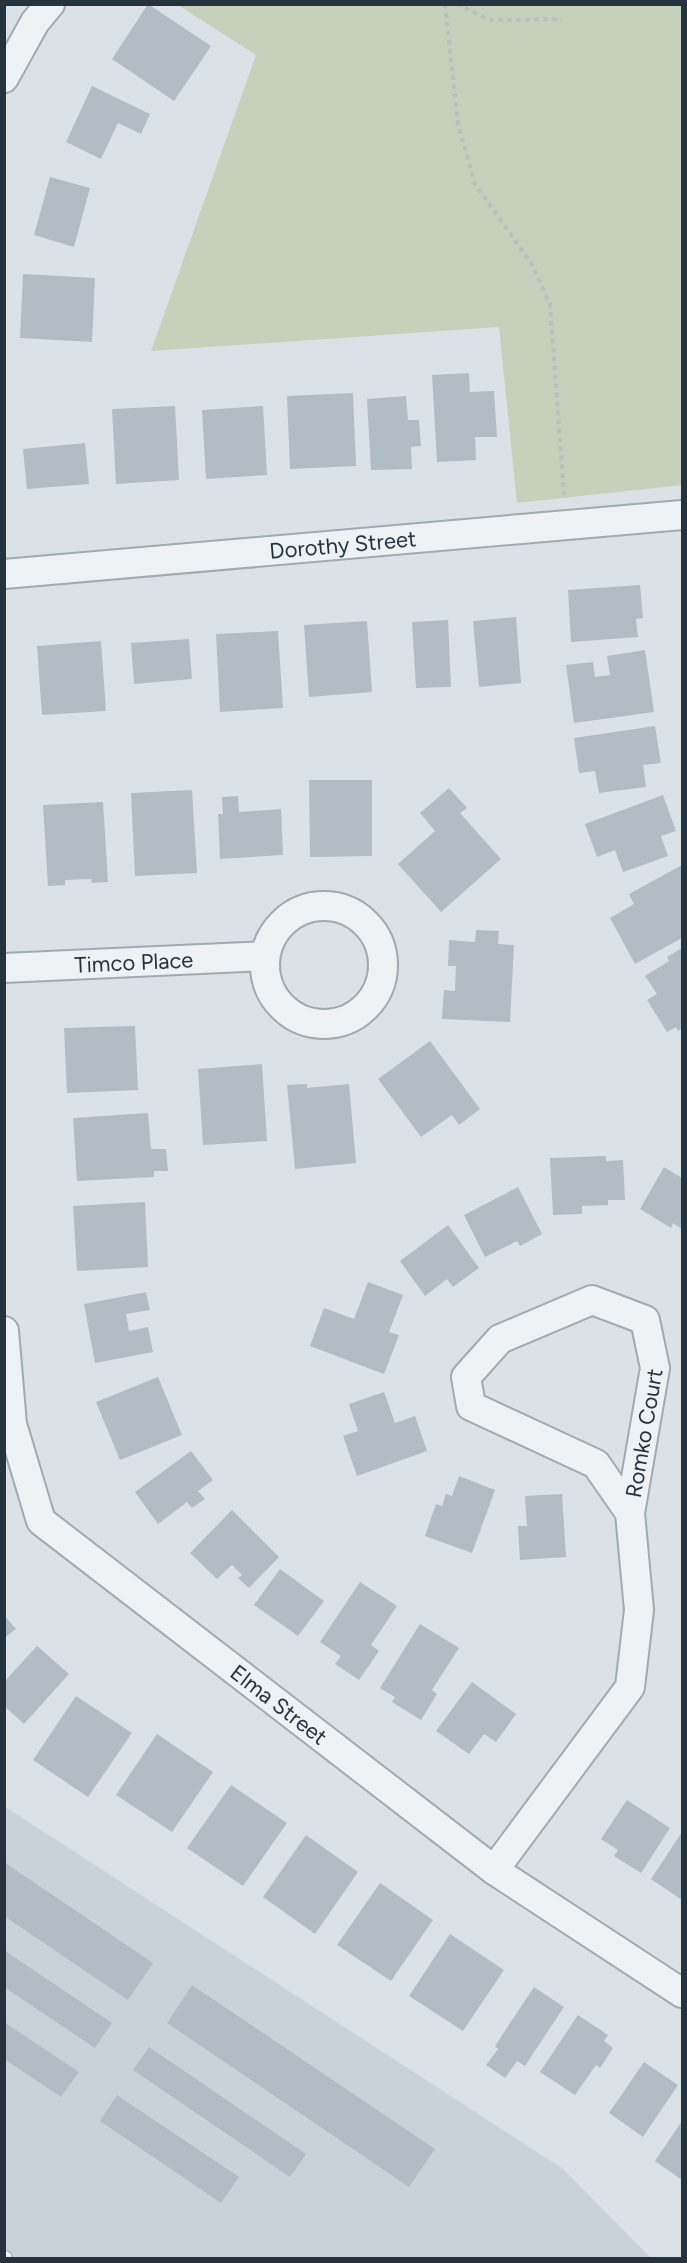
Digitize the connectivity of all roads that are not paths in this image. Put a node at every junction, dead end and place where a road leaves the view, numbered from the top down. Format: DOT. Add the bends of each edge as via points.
graph roads {
  1 [pos="50,4"];
  2 [pos="4,78"];
  3 [pos="682,515"];
  4 [pos="4,574"];
  5 [pos="265,956"];
  6 [pos="4,968"];
  7 [pos="4,1330"];
  8 [pos="630,1513"];
  9 [pos="494,1870"];
  10 [pos="682,1993"];
  1 -- 2 [label="street" via="35,22"];
  3 -- 4 [label="street, Dorothy Street"];
  5 -- 5 [label="street" via="265,975 271,993 283,1008 316,1024 335,1023 367,1006 378,990 382,972 382,953 374,934 361,919 342,909 322,906 302,910 285,921 272,937"];
  5 -- 6 [label="street, Timco Place"];
  7 -- 9 [label="street, Elma Street" via="12,1424 41,1521"];
  8 -- 8 [label="street, Romko Court" via="655,1368 645,1320 592,1300 500,1339 466,1377 471,1406 596,1464"];
  8 -- 9 [label="street, Romko Court" via="639,1610 630,1687"];
  9 -- 10 [label="street, Elma Street"];
}
